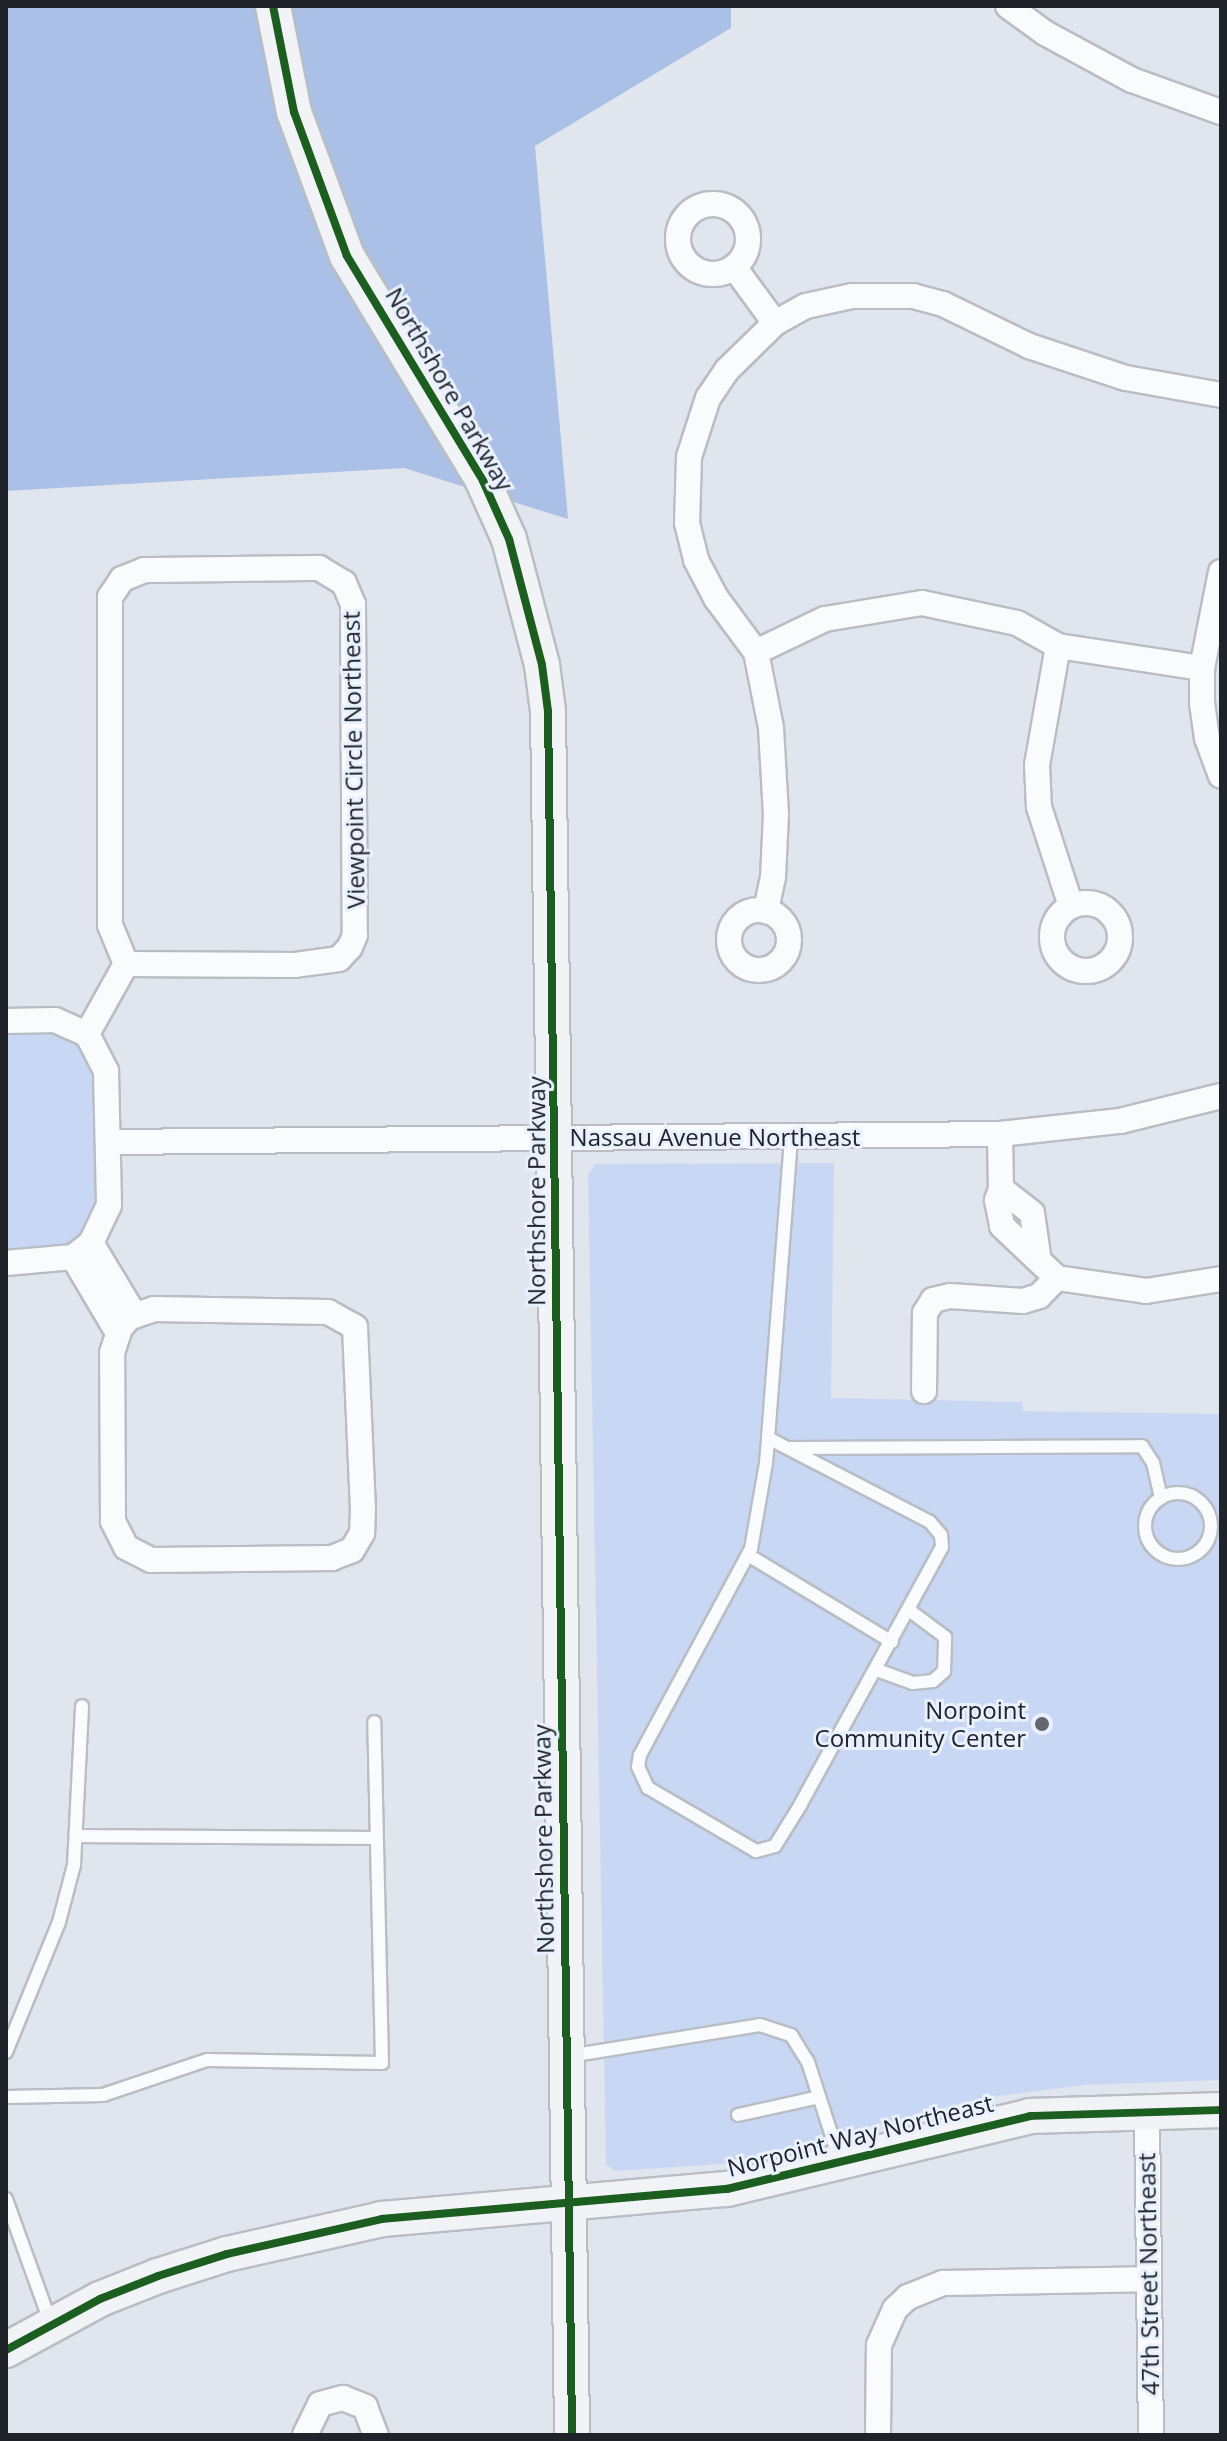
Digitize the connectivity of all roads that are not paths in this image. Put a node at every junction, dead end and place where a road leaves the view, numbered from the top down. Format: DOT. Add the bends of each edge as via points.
graph roads {
  1 [pos="273,6"];
  2 [pos="1008,6"];
  3 [pos="1221,112"];
  4 [pos="734,267"];
  5 [pos="775,323"];
  6 [pos="1221,395"];
  7 [pos="1221,572"];
  8 [pos="1058,646"];
  9 [pos="756,652"];
  10 [pos="1202,668"];
  11 [pos="1221,776"];
  12 [pos="1071,906"];
  13 [pos="766,911"];
  14 [pos="126,964"];
  15 [pos="6,1021"];
  16 [pos="87,1034"];
  17 [pos="1221,1096"];
  18 [pos="1000,1134"];
  19 [pos="556,1137"];
  20 [pos="791,1137"];
  21 [pos="108,1142"];
  22 [pos="82,1250"];
  23 [pos="6,1263"];
  24 [pos="1057,1278"];
  25 [pos="1221,1279"];
  26 [pos="126,1324"];
  27 [pos="924,1391"];
  28 [pos="768,1438"];
  29 [pos="787,1448"];
  30 [pos="1161,1498"];
  31 [pos="748,1555"];
  32 [pos="909,1610"];
  33 [pos="892,1642"];
  34 [pos="877,1670"];
  35 [pos="82,1706"];
  36 [pos="374,1722"];
  37 [pos="77,1836"];
  38 [pos="374,1838"];
  39 [pos="6,2052"];
  40 [pos="566,2056"];
  41 [pos="6,2097"];
  42 [pos="819,2097"];
  43 [pos="1221,2110"];
  44 [pos="1147,2113"];
  45 [pos="738,2115"];
  46 [pos="840,2161"];
  47 [pos="6,2199"];
  48 [pos="570,2202"];
  49 [pos="1145,2279"];
  50 [pos="51,2324"];
  51 [pos="6,2350"];
  52 [pos="305,2435"];
  53 [pos="376,2435"];
  54 [pos="572,2435"];
  55 [pos="878,2435"];
  56 [pos="1151,2435"];
  1 -- 19 [label="street, Northshore Parkway" via="294,112 347,256 483,481 528,601 542,665 553,780"];
  2 -- 3 [label="street" via="1045,33 1132,80"];
  4 -- 5 [label="street"];
  5 -- 6 [label="street" via="806,306 852,296 913,296 943,304 1029,346 1126,378"];
  5 -- 9 [label="street" via="727,370 708,398 689,457 686,491 696,560 716,598"];
  7 -- 10 [label="street"];
  8 -- 9 [label="street" via="1017,623 922,603 825,619"];
  8 -- 10 [label="street"];
  8 -- 12 [label="street" via="1037,765 1039,807"];
  9 -- 13 [label="street" via="771,728 776,814"];
  10 -- 11 [label="street" via="1207,738"];
  14 -- 14 [label="street, Viewpoint Circle Northeast" via="295,965 339,959 350,947 355,935 353,604 344,583 330,570 144,570 132,572 114,589 107,617 110,925"];
  14 -- 16 [label="street"];
  15 -- 16 [label="street" via="55,1020"];
  16 -- 21 [label="street" via="106,1071"];
  17 -- 18 [label="street, Nassau Avenue Northeast" via="1120,1121"];
  18 -- 20 [label="street, Nassau Avenue Northeast"];
  18 -- 24 [label="street" via="1001,1189 1032,1213 1038,1255"];
  19 -- 20 [label="street, Nassau Avenue Northeast"];
  19 -- 21 [label="street, Nassau Avenue Northeast"];
  19 -- 40 [label="street, Northshore Parkway"];
  20 -- 28 [label="lane"];
  21 -- 22 [label="street" via="109,1205"];
  22 -- 23 [label="street"];
  22 -- 26 [label="street"];
  24 -- 25 [label="street" via="1146,1291"];
  24 -- 27 [label="street" via="1039,1296 1023,1301 950,1296 933,1300 925,1313"];
  26 -- 26 [label="street" via="112,1353 113,1521 126,1547 151,1560 332,1558 352,1550 362,1533 363,1508 360,1352 350,1320 328,1312 154,1309"];
  28 -- 29 [label="lane"];
  28 -- 31 [label="lane"];
  29 -- 30 [label="lane" via="1142,1446 1153,1463"];
  29 -- 32 [label="lane" via="937,1527 942,1547"];
  30 -- 30 [label="lane" via="1147,1514 1150,1545 1178,1560 1198,1552 1209,1534 1208,1512 1193,1497"];
  31 -- 33 [label="lane"];
  31 -- 34 [label="lane" via="640,1755 641,1780 648,1788 747,1849 775,1846"];
  32 -- 33 [label="lane"];
  32 -- 34 [label="lane" via="945,1637 944,1671 933,1681 913,1683"];
  33 -- 34 [label="lane"];
  35 -- 37 [label="lane"];
  36 -- 38 [label="lane"];
  37 -- 38 [label="lane"];
  37 -- 39 [label="lane" via="59,1922"];
  38 -- 41 [label="lane" via="382,2063 207,2060 103,2095"];
  40 -- 42 [label="lane" via="760,2025 791,2035 808,2062"];
  40 -- 48 [label="street, Northshore Parkway"];
  42 -- 45 [label="lane"];
  42 -- 46 [label="lane"];
  43 -- 44 [label="street, Norpoint Way Northeast"];
  44 -- 46 [label="street, Norpoint Way Northeast" via="1030,2116"];
  44 -- 49 [label="street, 47th Street Northeast"];
  46 -- 48 [label="street, Norpoint Way Northeast" via="727,2189"];
  47 -- 50 [label="lane"];
  48 -- 50 [label="street, Norpoint Way Northeast" via="382,2219 294,2237 158,2276"];
  48 -- 54 [label="street, Northshore Parkway"];
  49 -- 55 [label="street" via="943,2283 908,2297 884,2328 877,2363"];
  49 -- 56 [label="street, 47th Street Northeast"];
  50 -- 51 [label="street, Norpoint Way Northeast"];
  52 -- 53 [label="street" via="312,2413 331,2399 343,2398 365,2407"];
}
